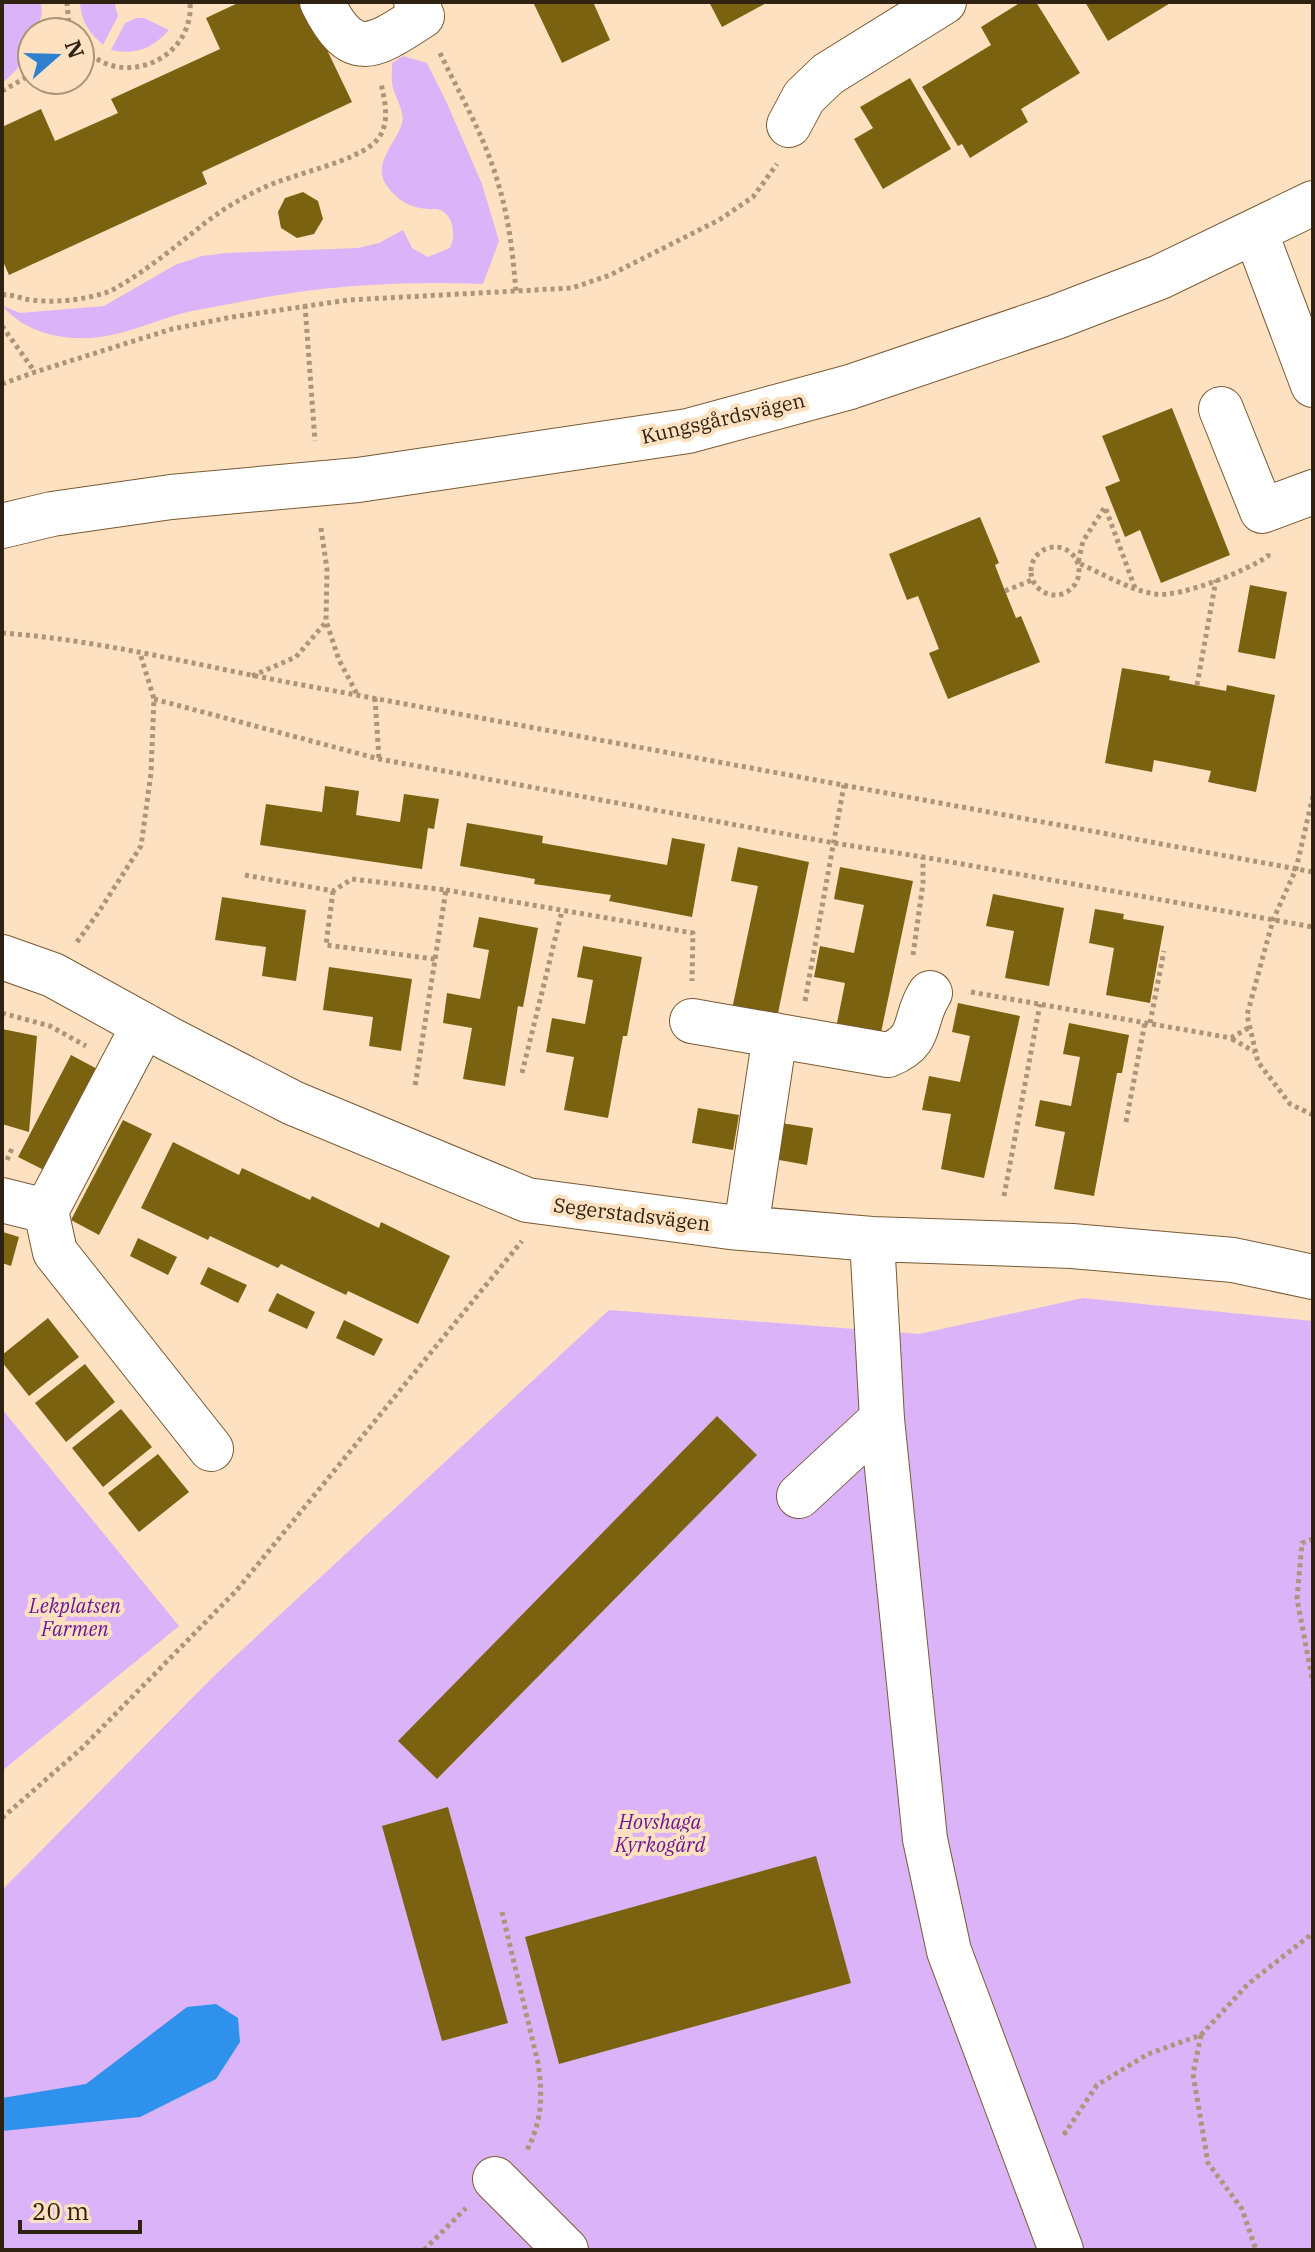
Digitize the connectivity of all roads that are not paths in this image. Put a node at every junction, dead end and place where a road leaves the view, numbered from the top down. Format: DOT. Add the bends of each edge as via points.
graph roads {
  1 [pos="322,2"];
  2 [pos="944,2"];
  3 [pos="419,9"];
  4 [pos="789,125"];
  5 [pos="1313,203"];
  6 [pos="1255,231"];
  7 [pos="1313,385"];
  8 [pos="1221,409"];
  9 [pos="1313,492"];
  10 [pos="2,505"];
  11 [pos="52,514"];
  12 [pos="2,526"];
  13 [pos="2,957"];
  14 [pos="930,993"];
  15 [pos="692,1021"];
  16 [pos="144,1025"];
  17 [pos="787,1037"];
  18 [pos="2,1200"];
  19 [pos="46,1211"];
  20 [pos="746,1228"];
  21 [pos="872,1239"];
  22 [pos="1313,1277"];
  23 [pos="882,1419"];
  24 [pos="211,1449"];
  25 [pos="799,1496"];
  26 [pos="495,2179"];
  27 [pos="566,2250"];
  28 [pos="1061,2250"];
  1 -- 3 [label="street" via="331,21 355,44 388,37"];
  2 -- 4 [label="street" via="828,74 804,97"];
  5 -- 6 [label="street, Kungsgårdsvägen"];
  6 -- 7 [label="street"];
  6 -- 11 [label="street, Kungsgårdsvägen" via="1160,277 1056,317 850,387 688,431 358,480"];
  8 -- 9 [label="street" via="1262,511"];
  10 -- 11 [label="street, Kungsgårdsvägen"];
  11 -- 12 [label="street, Kungsgårdsvägen"];
  13 -- 16 [label="street, Segerstadsvägen" via="53,975"];
  14 -- 17 [label="street" via="912,1040 888,1055"];
  15 -- 17 [label="street"];
  16 -- 19 [label="street"];
  16 -- 20 [label="street, Segerstadsvägen" via="293,1103 527,1200"];
  17 -- 20 [label="street"];
  18 -- 19 [label="street"];
  19 -- 24 [label="street" via="55,1252"];
  20 -- 21 [label="street, Segerstadsvägen"];
  21 -- 22 [label="street, Segerstadsvägen" via="1072,1246 1233,1260"];
  21 -- 23 [label="street"];
  23 -- 25 [label="street"];
  23 -- 28 [label="street" via="925,1839 949,1951"];
  26 -- 27 [label="street"];
}
